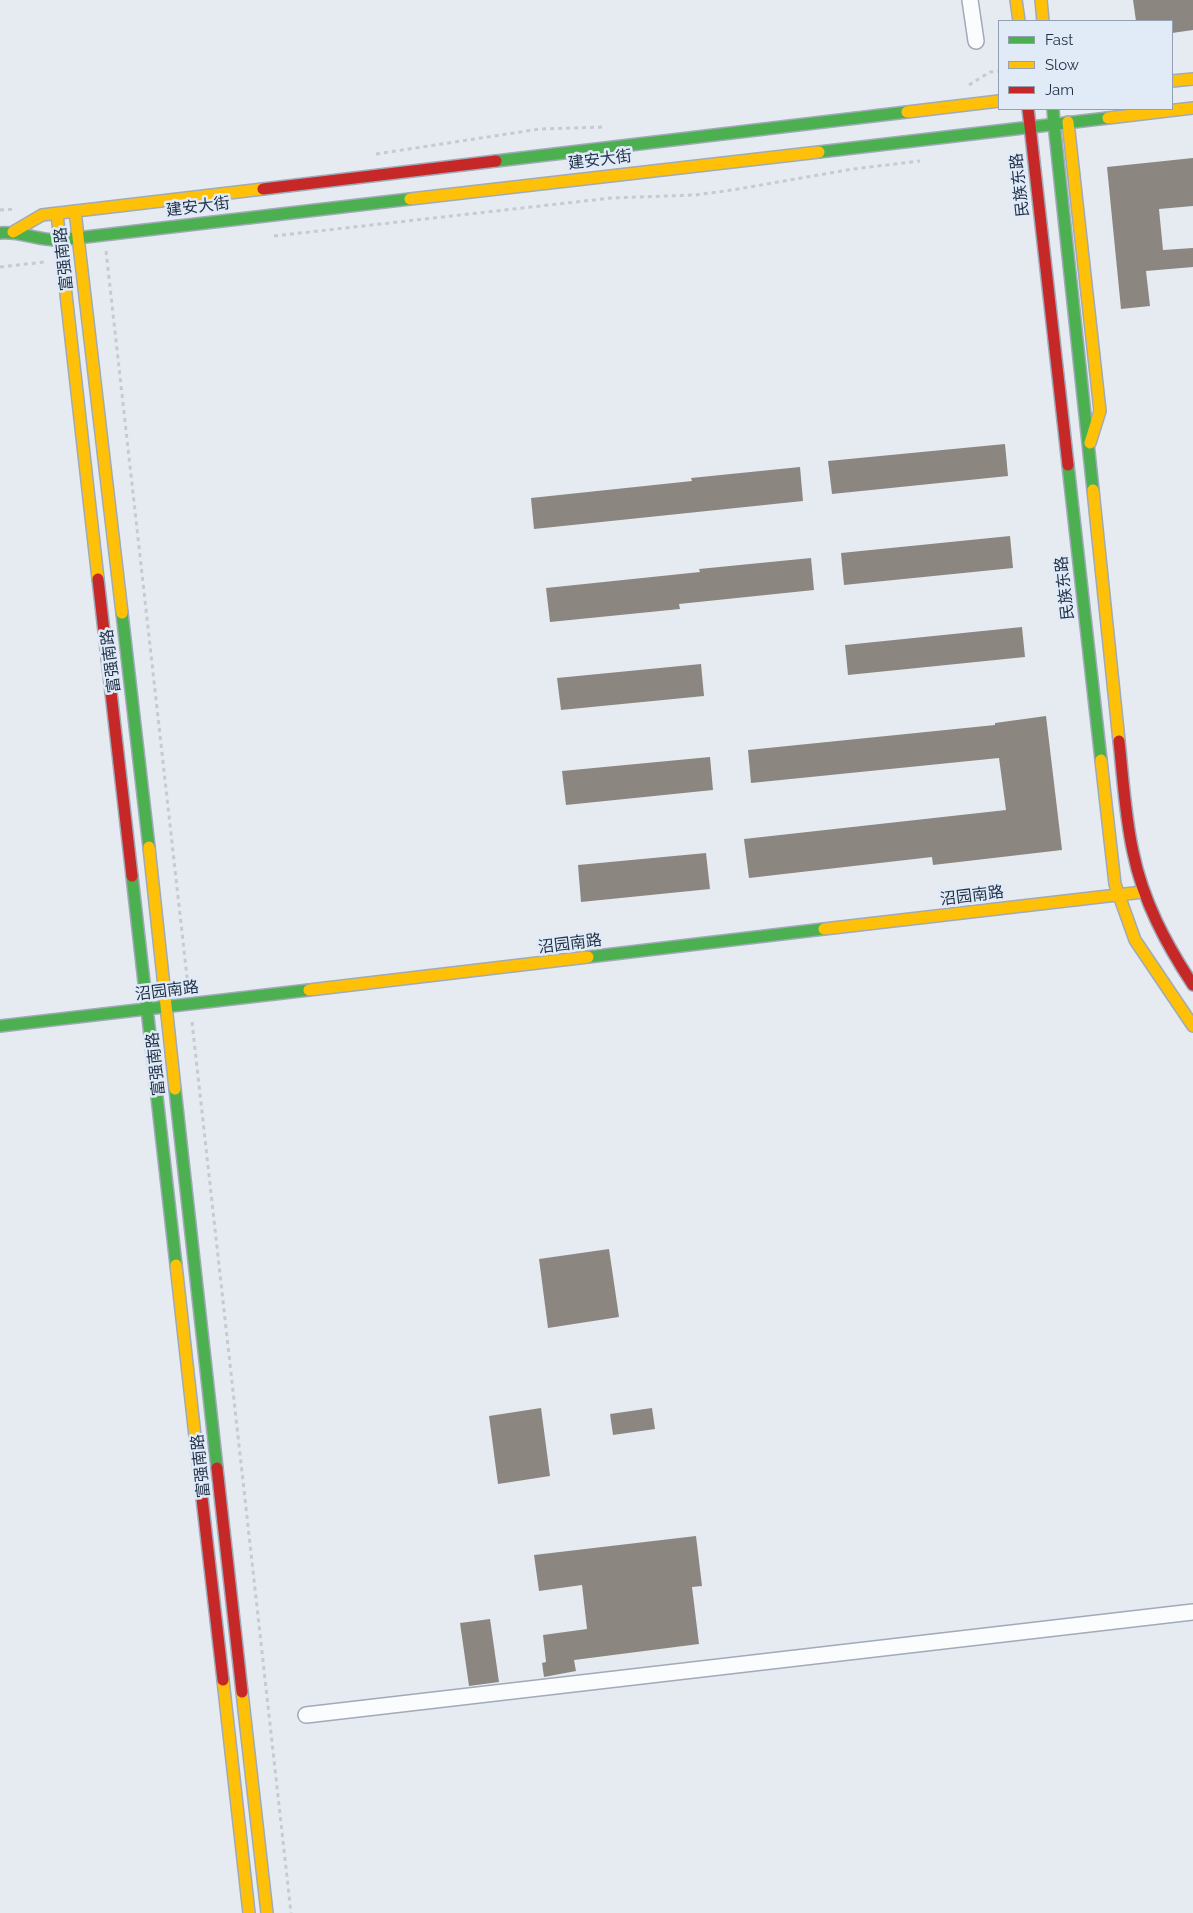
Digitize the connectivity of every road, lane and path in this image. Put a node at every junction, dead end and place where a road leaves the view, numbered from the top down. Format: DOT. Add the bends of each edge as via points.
graph roads {
  1 [pos="970,0"];
  2 [pos="1016,0"];
  3 [pos="1041,0"];
  4 [pos="1019,20"];
  5 [pos="1043,20"];
  6 [pos="976,40"];
  7 [pos="998,71"];
  8 [pos="1193,79"];
  9 [pos="1173,81"];
  10 [pos="968,86"];
  11 [pos="998,101"];
  12 [pos="1193,108"];
  13 [pos="1028,110"];
  14 [pos="1053,110"];
  15 [pos="1068,122"];
  16 [pos="1054,123"];
  17 [pos="1030,126"];
  18 [pos="921,161"];
  19 [pos="75,211"];
  20 [pos="57,214"];
  21 [pos="13,232"];
  22 [pos="0,233"];
  23 [pos="104,235"];
  24 [pos="264,237"];
  25 [pos="78,238"];
  26 [pos="60,240"];
  27 [pos="116,254"];
  28 [pos="106,255"];
  29 [pos="81,258"];
  30 [pos="63,260"];
  31 [pos="0,267"];
  32 [pos="1088,451"];
  33 [pos="1143,892"];
  34 [pos="1120,895"];
  35 [pos="1193,985"];
  36 [pos="190,1005"];
  37 [pos="166,1008"];
  38 [pos="148,1010"];
  39 [pos="0,1026"];
  40 [pos="1193,1026"];
  41 [pos="1193,1612"];
  42 [pos="306,1715"];
  43 [pos="249,1913"];
  44 [pos="267,1913"];
  45 [pos="291,1913"];
  1 -- 6 [label="street"];
  2 -- 4 [label="main road"];
  3 -- 5 [label="main road"];
  7 -- 10 [label="path" via="990,72"];
  8 -- 9 [label="main road"];
  11 -- 19 [label="main road, 建安大街"];
  12 -- 15 [label="main road, 建安大街"];
  13 -- 17 [label="main road, 民族东路"];
  14 -- 16 [label="main road"];
  15 -- 16 [label="main road, 建安大街"];
  15 -- 32 [label="main road" via="1100,411"];
  16 -- 17 [label="main road, 建安大街"];
  16 -- 32 [label="main road"];
  17 -- 23 [label="main road, 建安大街"];
  17 -- 34 [label="main road, 民族东路" via="1115,884"];
  18 -- 24 [label="path" via="695,195 611,198"];
  19 -- 20 [label="main road, 建安大街"];
  19 -- 25 [label="main road, 富强南路"];
  20 -- 21 [label="main road, 建安大街" via="42,215"];
  20 -- 26 [label="main road, 富强南路"];
  21 -- 22 [label="main road, 建安大街"];
  21 -- 26 [label="main road, 建安大街" via="46,242"];
  23 -- 25 [label="main road, 建安大街"];
  23 -- 28 [label="path"];
  25 -- 26 [label="main road, 建安大街"];
  25 -- 29 [label="main road, 富强南路"];
  26 -- 30 [label="main road, 富强南路"];
  27 -- 28 [label="path"];
  28 -- 29 [label="path"];
  28 -- 36 [label="path"];
  29 -- 37 [label="main road, 富强南路"];
  30 -- 31 [label="path"];
  30 -- 38 [label="main road, 富强南路"];
  32 -- 33 [label="main road" via="1128,833"];
  33 -- 34 [label="main road, 沼园南路"];
  33 -- 35 [label="main road" via="1161,933"];
  34 -- 36 [label="main road, 沼园南路"];
  34 -- 40 [label="main road, 民族东路" via="1135,940"];
  36 -- 37 [label="main road, 沼园南路"];
  36 -- 45 [label="path"];
  37 -- 38 [label="main road, 沼园南路"];
  37 -- 44 [label="main road, 富强南路"];
  38 -- 39 [label="main road, 沼园南路"];
  38 -- 43 [label="main road, 富强南路"];
  41 -- 42 [label="street"];
}
